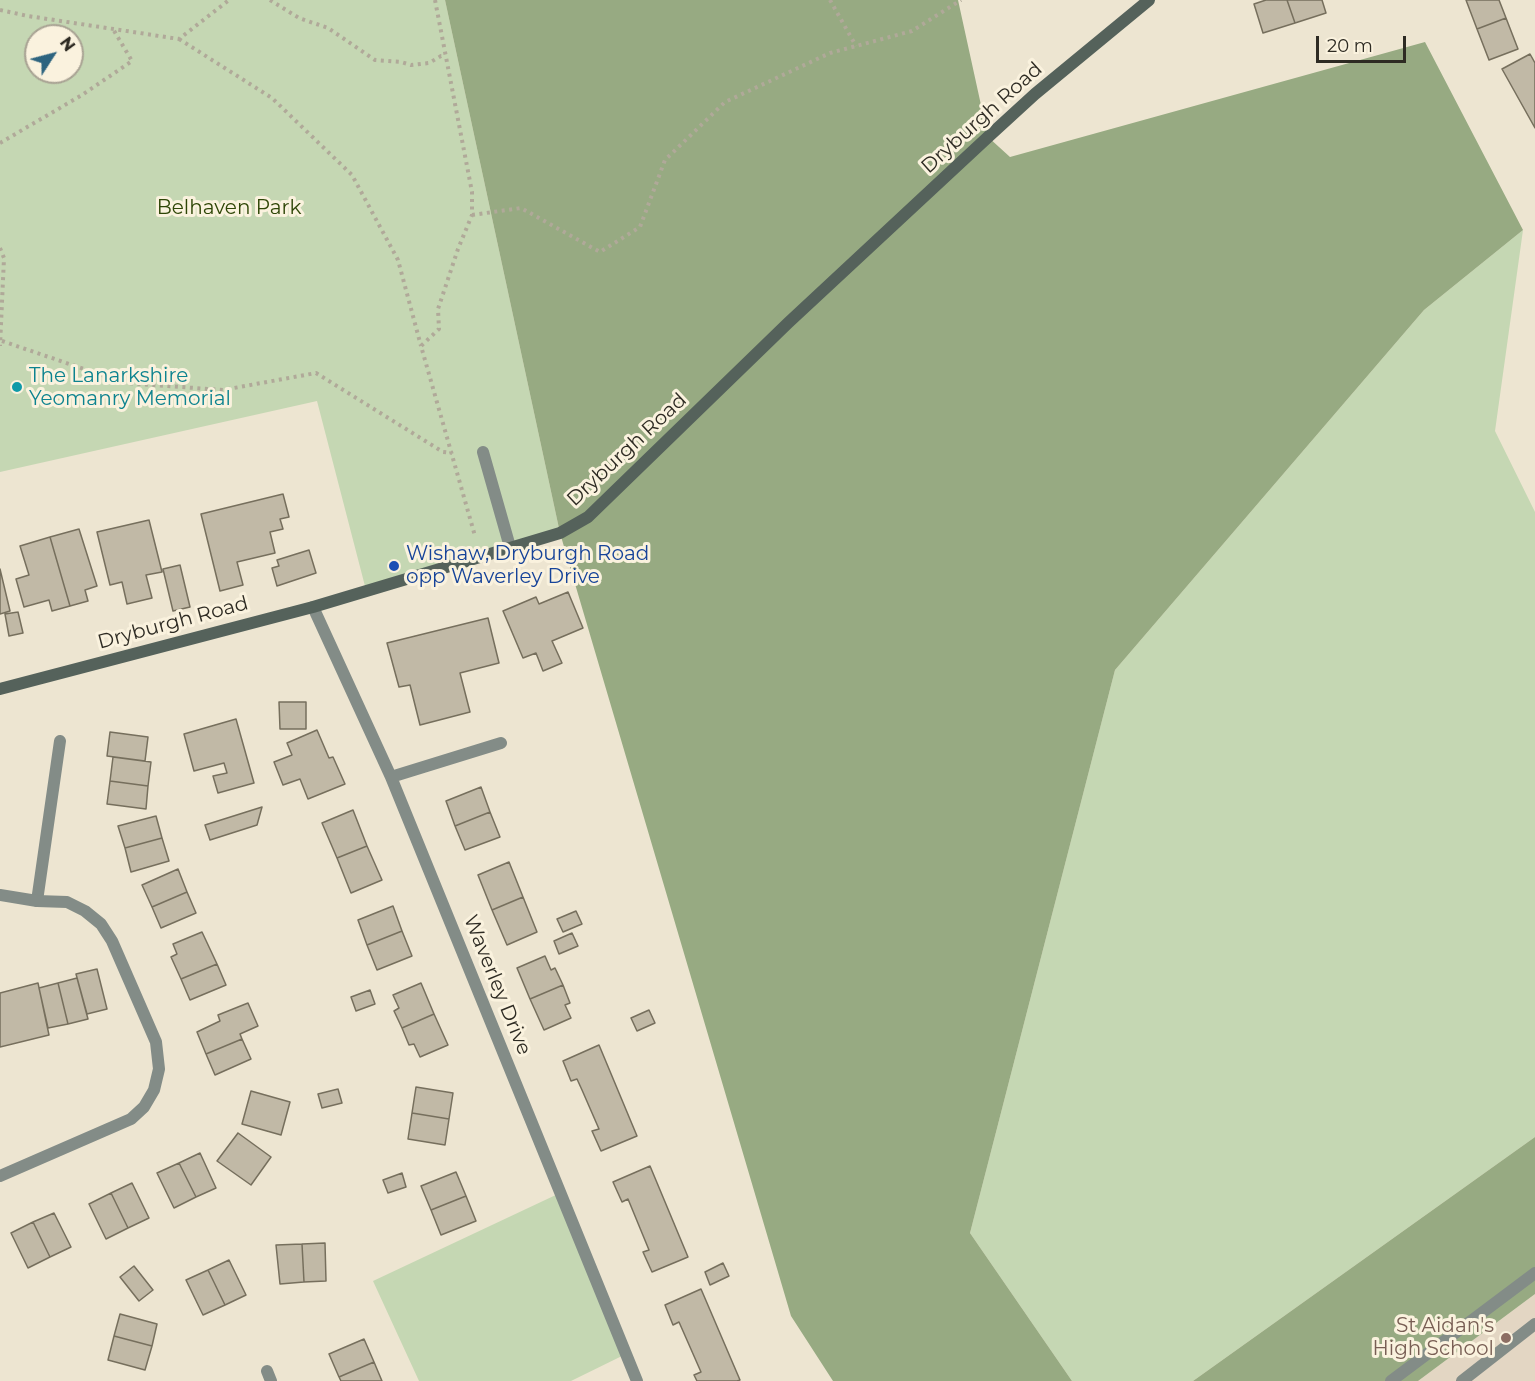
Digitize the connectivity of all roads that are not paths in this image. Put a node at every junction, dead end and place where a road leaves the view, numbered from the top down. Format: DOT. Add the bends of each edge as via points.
graph roads {
  1 [pos="1142,2"];
  2 [pos="483,452"];
  3 [pos="510,547"];
  4 [pos="312,607"];
  5 [pos="0,689"];
  6 [pos="60,741"];
  7 [pos="501,743"];
  8 [pos="391,777"];
  9 [pos="0,895"];
  10 [pos="37,901"];
  11 [pos="0,1176"];
  12 [pos="1535,1273"];
  13 [pos="1535,1324"];
  14 [pos="638,1381"];
  15 [pos="1391,1381"];
  16 [pos="1462,1381"];
  1 -- 3 [label="street, Dryburgh Road" via="988,137 588,517 560,533"];
  2 -- 3 [label="street"];
  3 -- 4 [label="street, Dryburgh Road"];
  4 -- 5 [label="street, Dryburgh Road"];
  4 -- 8 [label="street, Waverley Drive"];
  6 -- 10 [label="street"];
  7 -- 8 [label="street"];
  8 -- 14 [label="street, Waverley Drive"];
  9 -- 10 [label="street"];
  10 -- 11 [label="street" via="67,902 85,910 101,924 156,1042 159,1069 154,1090 131,1119"];
  12 -- 15 [label="street"];
  13 -- 16 [label="street"];
}
